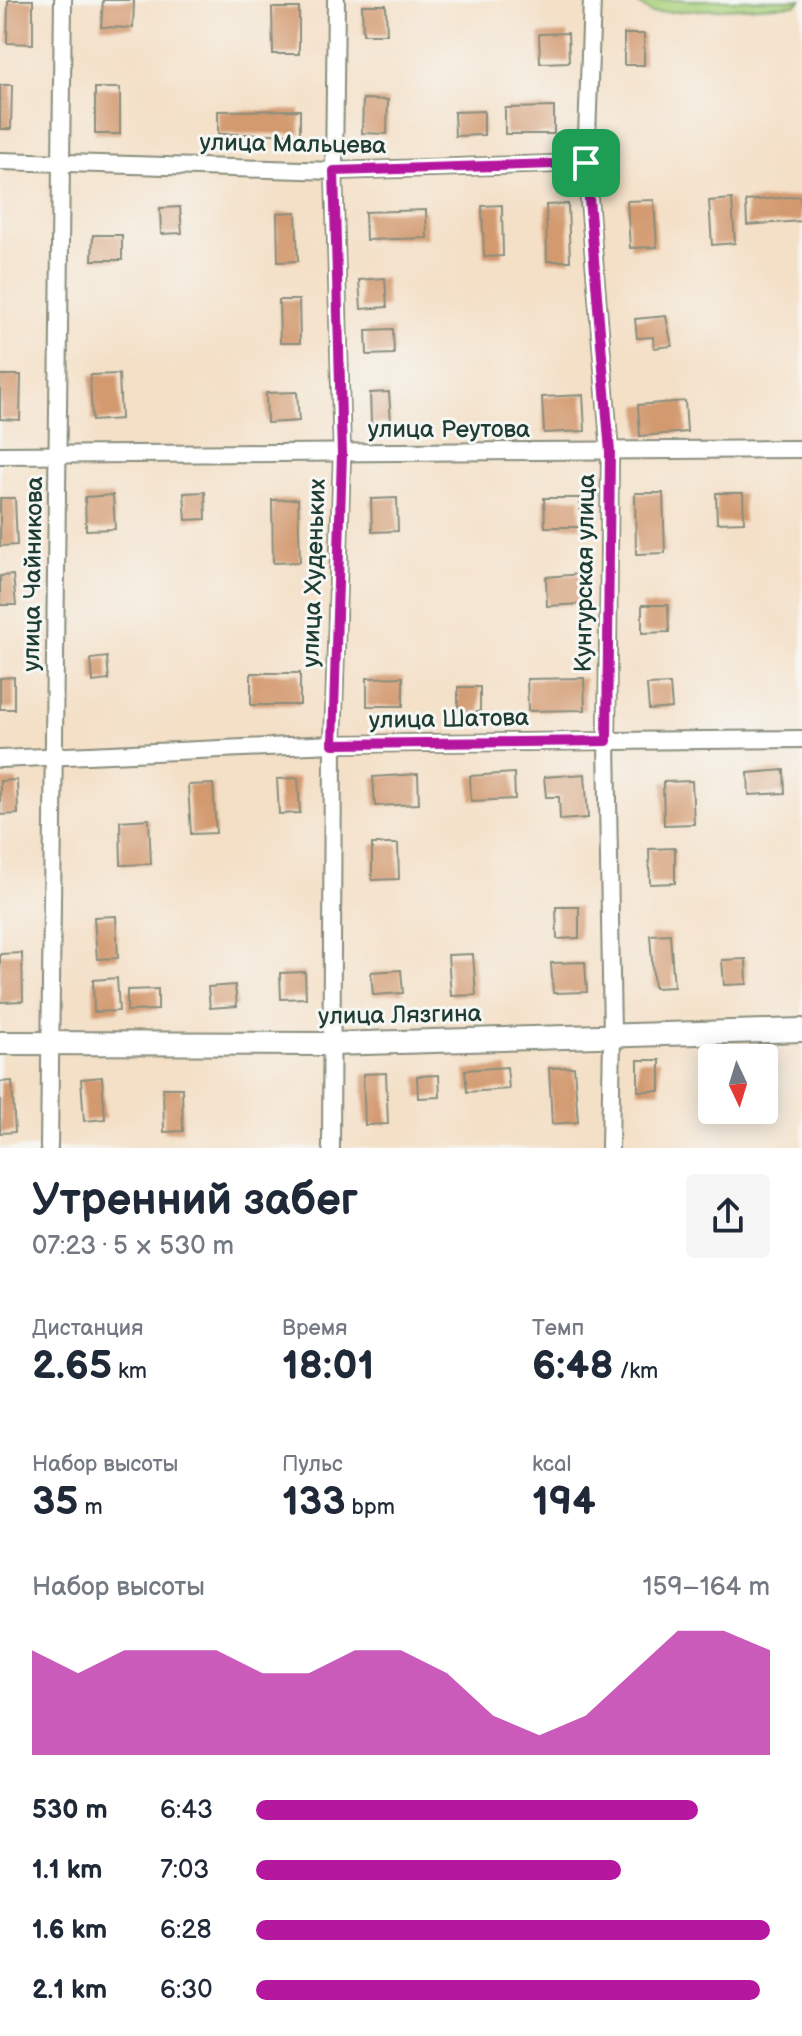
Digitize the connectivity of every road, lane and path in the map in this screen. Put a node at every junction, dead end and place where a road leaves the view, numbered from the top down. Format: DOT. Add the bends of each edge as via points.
graph roads {
  1 [pos="63,0"];
  2 [pos="336,0"];
  3 [pos="592,0"];
  4 [pos="0,161"];
  5 [pos="59,163"];
  6 [pos="586,163"];
  7 [pos="334,171"];
  8 [pos="802,449"];
  9 [pos="610,452"];
  10 [pos="59,454"];
  11 [pos="342,454"];
  12 [pos="0,455"];
  13 [pos="802,739"];
  14 [pos="607,741"];
  15 [pos="333,744"];
  16 [pos="54,755"];
  17 [pos="0,759"];
  18 [pos="802,1030"];
  19 [pos="612,1035"];
  20 [pos="0,1043"];
  21 [pos="50,1043"];
  22 [pos="331,1044"];
  23 [pos="49,1148"];
  24 [pos="331,1148"];
  25 [pos="610,1148"];
  1 -- 5 [label="street, улица Чайникова"];
  2 -- 7 [label="street, улица Худеньких"];
  3 -- 6 [label="street, Кунгурская улица"];
  4 -- 5 [label="street, улица Мальцева"];
  5 -- 7 [label="street, улица Мальцева"];
  5 -- 10 [label="street, улица Чайникова"];
  6 -- 7 [label="street, улица Мальцева"];
  6 -- 9 [label="street, Кунгурская улица"];
  7 -- 11 [label="street, улица Худеньких"];
  8 -- 9 [label="street, улица Реутова"];
  9 -- 11 [label="street, улица Реутова"];
  9 -- 14 [label="street, Кунгурская улица"];
  10 -- 11 [label="street, улица Реутова"];
  10 -- 12 [label="street, улица Реутова"];
  10 -- 16 [label="street, улица Чайникова"];
  11 -- 15 [label="street, улица Худеньких"];
  13 -- 14 [label="street, улица Шатова"];
  14 -- 15 [label="street, улица Шатова"];
  14 -- 19 [label="street, Кунгурская улица"];
  15 -- 16 [label="street, улица Шатова"];
  15 -- 22 [label="street, улица Худеньких"];
  16 -- 17 [label="street, улица Шатова"];
  16 -- 21 [label="street, улица Чайникова"];
  18 -- 19 [label="main road, улица Лязгина"];
  19 -- 22 [label="main road, улица Лязгина"];
  19 -- 25 [label="street, Кунгурская улица"];
  20 -- 21 [label="main road, улица Лязгина"];
  21 -- 22 [label="main road, улица Лязгина"];
  21 -- 23 [label="street, улица Чайникова"];
  22 -- 24 [label="street, улица Худеньких"];
}
